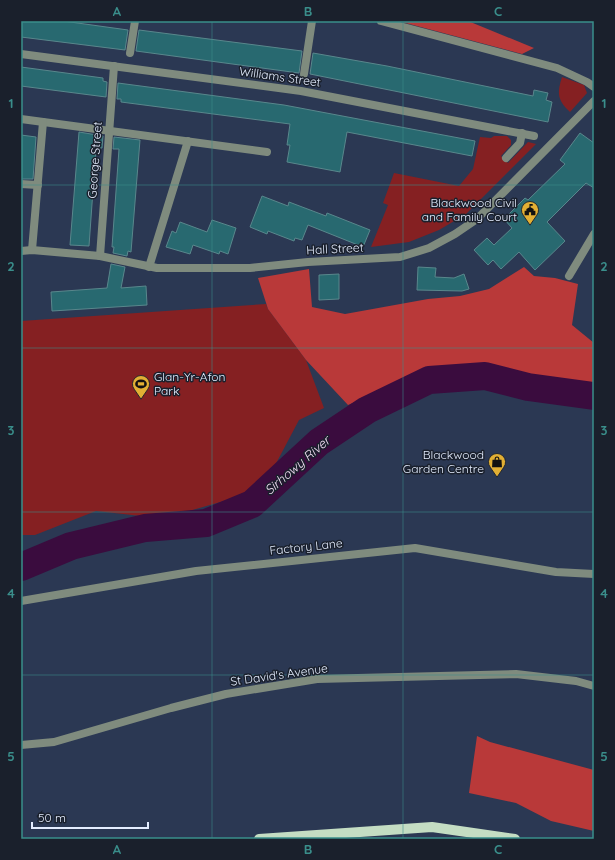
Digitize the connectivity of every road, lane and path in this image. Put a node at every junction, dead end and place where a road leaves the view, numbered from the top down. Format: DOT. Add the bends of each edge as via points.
graph roads {
  1 [pos="135,21"];
  2 [pos="312,21"];
  3 [pos="381,21"];
  4 [pos="130,53"];
  5 [pos="21,54"];
  6 [pos="114,66"];
  7 [pos="304,74"];
  8 [pos="594,87"];
  9 [pos="594,101"];
  10 [pos="21,119"];
  11 [pos="43,122"];
  12 [pos="108,132"];
  13 [pos="522,133"];
  14 [pos="534,136"];
  15 [pos="188,141"];
  16 [pos="266,152"];
  17 [pos="506,158"];
  18 [pos="21,184"];
  19 [pos="38,185"];
  20 [pos="594,234"];
  21 [pos="32,250"];
  22 [pos="21,251"];
  23 [pos="100,256"];
  24 [pos="149,267"];
  25 [pos="569,276"];
  26 [pos="594,574"];
  27 [pos="21,601"];
  28 [pos="594,686"];
  29 [pos="21,745"];
  30 [pos="259,839"];
  31 [pos="515,839"];
  1 -- 4 [label="street"];
  2 -- 7 [label="street"];
  3 -- 8 [label="street" via="557,68"];
  5 -- 6 [label="street, Williams Street"];
  6 -- 12 [label="street, George Street"];
  6 -- 13 [label="street, Williams Street" via="301,91"];
  9 -- 24 [label="street, Hall Street" via="477,219 429,248 400,257 250,268"];
  10 -- 11 [label="street"];
  11 -- 12 [label="street" via="97,128"];
  11 -- 19 [label="street"];
  12 -- 15 [label="street"];
  12 -- 23 [label="street, George Street"];
  13 -- 14 [label="street, Williams Street"];
  13 -- 17 [label="street" via="520,143"];
  15 -- 16 [label="street"];
  15 -- 24 [label="street"];
  18 -- 19 [label="street"];
  19 -- 21 [label="street"];
  20 -- 25 [label="street"];
  21 -- 22 [label="street, Hall Street"];
  21 -- 23 [label="street, Hall Street"];
  23 -- 24 [label="street, Hall Street"];
  26 -- 27 [label="street, Factory Lane" via="556,572 415,548 196,571"];
  28 -- 29 [label="street, St David's Avenue" via="576,681 516,674 317,679 226,694 54,742"];
  30 -- 31 [label="main road" via="432,827"];
}
